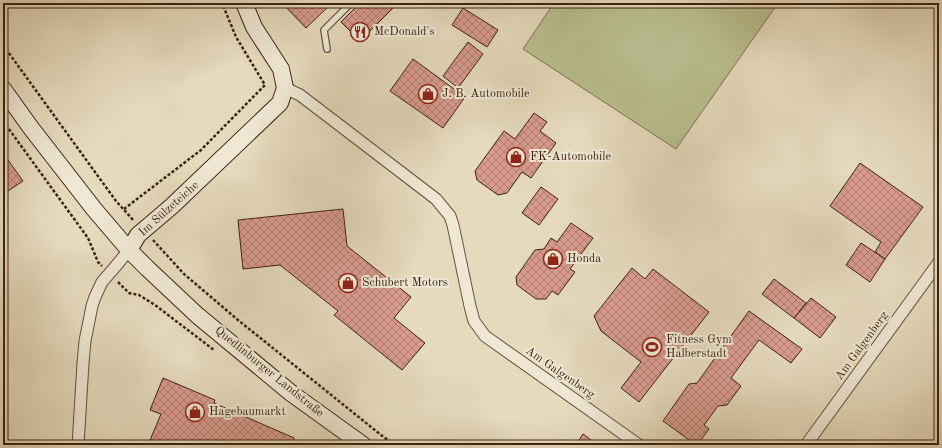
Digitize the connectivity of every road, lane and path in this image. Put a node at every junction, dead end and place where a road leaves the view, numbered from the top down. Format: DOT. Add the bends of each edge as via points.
graph roads {
  1 [pos="222,3"];
  2 [pos="244,3"];
  3 [pos="352,3"];
  4 [pos="3,45"];
  5 [pos="327,49"];
  6 [pos="285,88"];
  7 [pos="3,89"];
  8 [pos="124,209"];
  9 [pos="144,231"];
  10 [pos="129,250"];
  11 [pos="939,262"];
  12 [pos="78,445"];
  13 [pos="363,445"];
  14 [pos="395,445"];
  15 [pos="639,445"];
  16 [pos="806,445"];
  1 -- 8 [label="path" via="236,37 265,85 201,150"];
  2 -- 6 [label="main road" via="254,27 281,69"];
  3 -- 5 [label="lane" via="324,30"];
  4 -- 8 [label="path"];
  6 -- 9 [label="main road, Im Sülzeteiche" via="280,103"];
  6 -- 15 [label="street, Am Galgenberg" via="300,95 436,199 450,216 474,320 485,336"];
  7 -- 10 [label="main road" via="66,174"];
  8 -- 9 [label="path"];
  9 -- 10 [label="main road, Im Sülzeteiche" via="138,235"];
  9 -- 14 [label="path" via="184,274"];
  10 -- 12 [label="street, Im Sülzeteiche" via="102,282 92,306 85,341"];
  10 -- 13 [label="main road, Quedlinburger Landstraße" via="177,297 291,393"];
  11 -- 16 [label="street, Am Galgenberg"];
}
